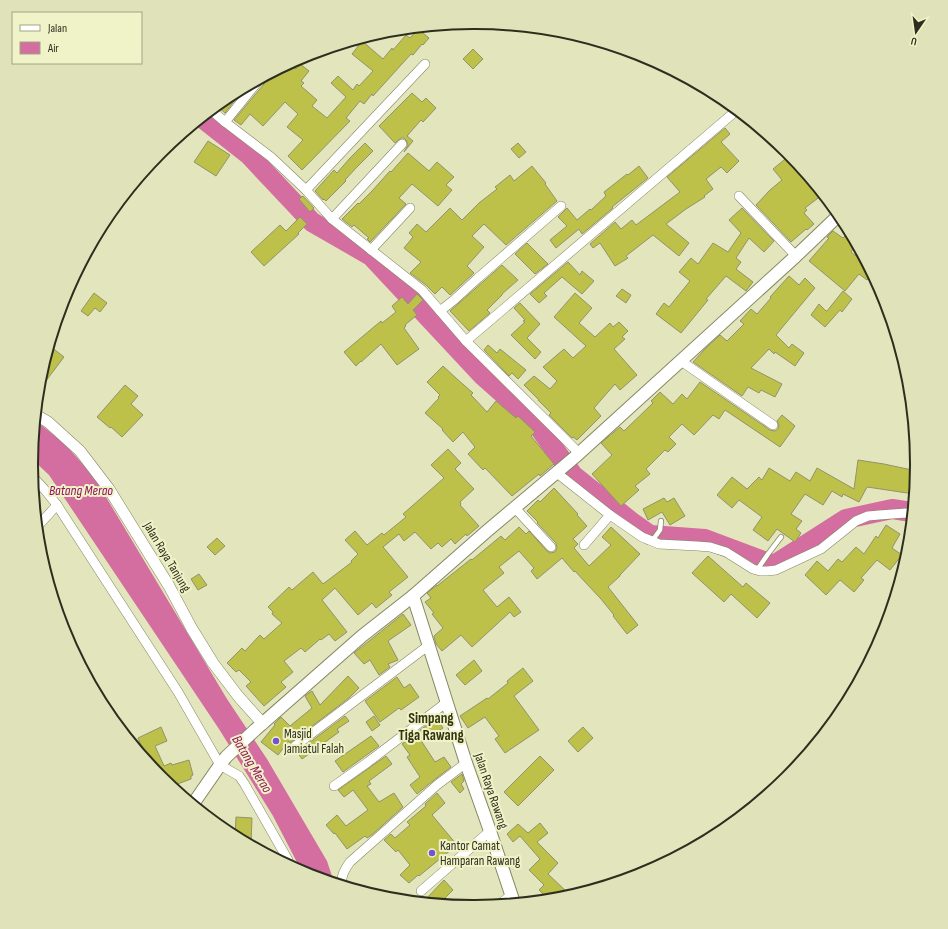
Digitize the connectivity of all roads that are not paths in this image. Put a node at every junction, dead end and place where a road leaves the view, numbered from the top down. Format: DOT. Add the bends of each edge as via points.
graph roads {
  1 [pos="425,64"];
  2 [pos="251,90"];
  3 [pos="216,114"];
  4 [pos="732,114"];
  5 [pos="225,122"];
  6 [pos="402,144"];
  7 [pos="306,190"];
  8 [pos="739,196"];
  9 [pos="561,206"];
  10 [pos="410,208"];
  11 [pos="332,219"];
  12 [pos="834,220"];
  13 [pos="371,250"];
  14 [pos="796,256"];
  15 [pos="440,311"];
  16 [pos="466,341"];
  17 [pos="681,361"];
  18 [pos="41,417"];
  19 [pos="773,425"];
  20 [pos="577,455"];
  21 [pos="559,471"];
  22 [pos="39,483"];
  23 [pos="57,505"];
  24 [pos="515,508"];
  25 [pos="907,513"];
  26 [pos="610,515"];
  27 [pos="42,521"];
  28 [pos="661,521"];
  29 [pos="781,537"];
  30 [pos="653,539"];
  31 [pos="584,545"];
  32 [pos="551,547"];
  33 [pos="758,568"];
  34 [pos="413,596"];
  35 [pos="429,645"];
  36 [pos="447,702"];
  37 [pos="259,727"];
  38 [pos="295,746"];
  39 [pos="223,761"];
  40 [pos="466,763"];
  41 [pos="334,786"];
  42 [pos="196,799"];
  43 [pos="490,831"];
  44 [pos="287,858"];
  45 [pos="341,879"];
  46 [pos="421,891"];
  47 [pos="512,898"];
  1 -- 7 [label="street"];
  2 -- 5 [label="street"];
  3 -- 5 [label="street"];
  4 -- 16 [label="street"];
  5 -- 7 [label="street" via="271,157"];
  6 -- 11 [label="street"];
  7 -- 11 [label="street"];
  8 -- 14 [label="street"];
  9 -- 15 [label="street"];
  10 -- 13 [label="street"];
  11 -- 13 [label="street"];
  12 -- 14 [label="main road"];
  13 -- 15 [label="street" via="422,290"];
  14 -- 17 [label="main road"];
  15 -- 16 [label="street"];
  16 -- 20 [label="street"];
  17 -- 19 [label="street"];
  17 -- 20 [label="main road"];
  18 -- 37 [label="street, Jalan Raya Tanjung" via="80,451 109,489 213,663"];
  20 -- 21 [label="main road"];
  21 -- 24 [label="main road"];
  21 -- 26 [label="street"];
  22 -- 23 [label="street"];
  23 -- 27 [label="street"];
  23 -- 39 [label="street"];
  24 -- 32 [label="street"];
  24 -- 34 [label="main road"];
  25 -- 33 [label="street" via="868,516 856,521 821,549 776,570 767,572"];
  26 -- 30 [label="street" via="642,537"];
  26 -- 31 [label="street"];
  28 -- 30 [label="lane" via="660,530"];
  29 -- 33 [label="lane"];
  30 -- 33 [label="street" via="659,544 710,547 726,552 753,569"];
  34 -- 35 [label="main road, Jalan Raya Rawang"];
  34 -- 37 [label="main road" via="362,636"];
  35 -- 36 [label="main road, Jalan Raya Rawang"];
  35 -- 38 [label="street"];
  36 -- 40 [label="main road, Jalan Raya Rawang"];
  36 -- 41 [label="street"];
  37 -- 39 [label="main road"];
  39 -- 42 [label="main road"];
  39 -- 44 [label="street" via="244,783"];
  40 -- 43 [label="main road, Jalan Raya Rawang"];
  40 -- 45 [label="street" via="436,785 350,862"];
  43 -- 46 [label="street"];
  43 -- 47 [label="main road, Jalan Raya Rawang"];
}
